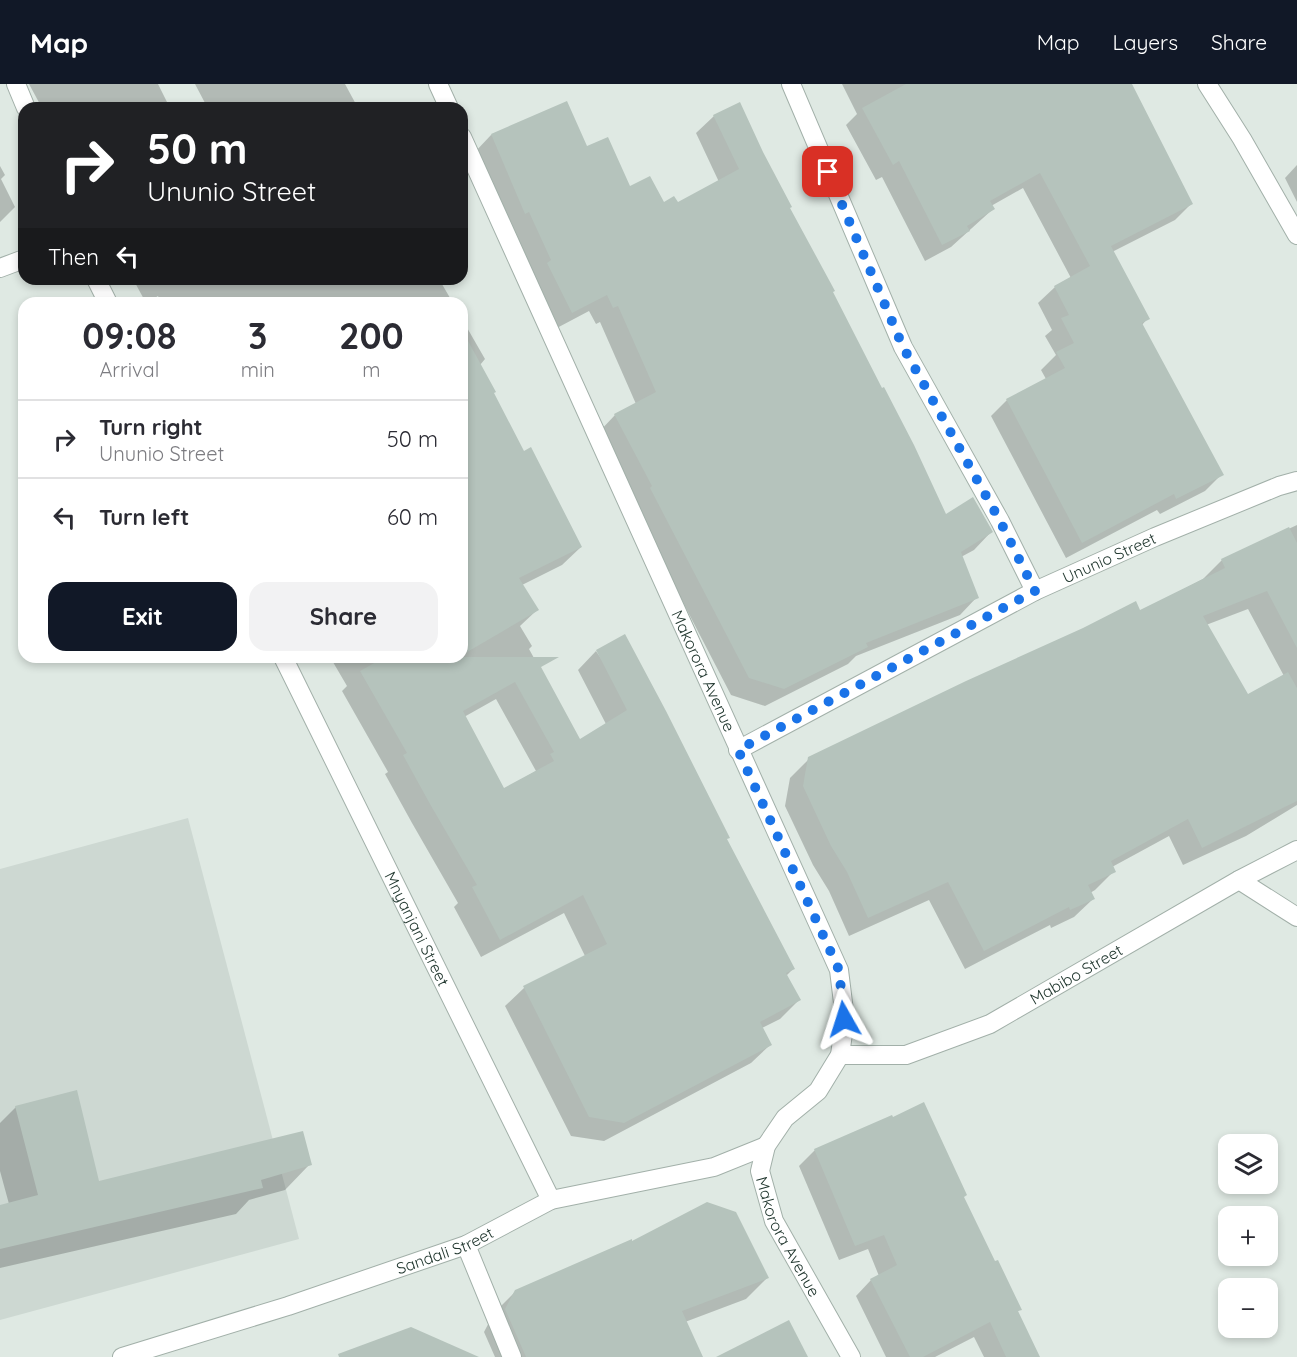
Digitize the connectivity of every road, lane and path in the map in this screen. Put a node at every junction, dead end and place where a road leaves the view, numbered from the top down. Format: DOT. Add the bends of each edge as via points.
graph roads {
  1 [pos="16,84"];
  2 [pos="438,84"];
  3 [pos="791,84"];
  4 [pos="1207,84"];
  5 [pos="24,102"];
  6 [pos="446,102"];
  7 [pos="468,150"];
  8 [pos="1297,235"];
  9 [pos="18,261"];
  10 [pos="0,268"];
  11 [pos="1297,481"];
  12 [pos="1035,591"];
  13 [pos="285,663"];
  14 [pos="738,750"];
  15 [pos="1297,850"];
  16 [pos="1239,880"];
  17 [pos="1297,917"];
  18 [pos="840,1055"];
  19 [pos="766,1146"];
  20 [pos="551,1200"];
  21 [pos="466,1245"];
  22 [pos="122,1357"];
  23 [pos="512,1357"];
  24 [pos="851,1357"];
  1 -- 5 [label="street"];
  2 -- 6 [label="street"];
  3 -- 12 [label="street" via="903,347"];
  4 -- 8 [label="street"];
  7 -- 14 [label="street, Makorora Avenue"];
  9 -- 10 [label="street"];
  11 -- 12 [label="street, Ununio Street" via="1155,537"];
  12 -- 14 [label="street, Ununio Street"];
  13 -- 20 [label="street, Mnyanjani Street"];
  14 -- 18 [label="street, Makorora Avenue" via="839,970 844,1019"];
  15 -- 16 [label="street, Mabibo Street"];
  16 -- 17 [label="street"];
  16 -- 18 [label="street, Mabibo Street" via="990,1024 906,1055"];
  18 -- 19 [label="street, Makorora Avenue" via="818,1091 785,1118"];
  19 -- 20 [label="street, Sandali Street" via="714,1167"];
  19 -- 24 [label="street, Makorora Avenue" via="760,1171 774,1221"];
  20 -- 21 [label="street, Sandali Street"];
  21 -- 22 [label="street, Sandali Street"];
  21 -- 23 [label="street"];
}
